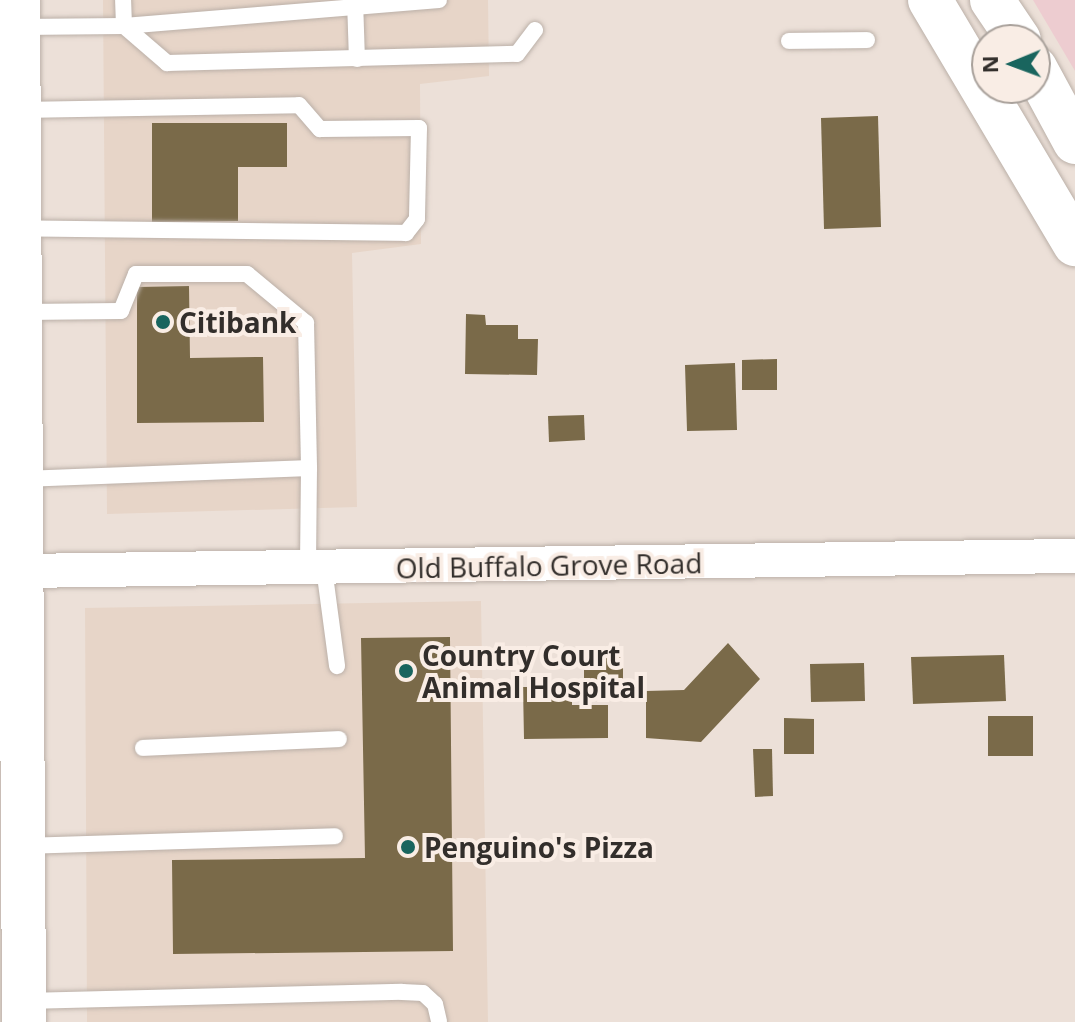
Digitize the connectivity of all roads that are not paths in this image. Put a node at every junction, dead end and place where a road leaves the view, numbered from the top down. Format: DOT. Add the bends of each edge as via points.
graph roads {
  1 [pos="123,0"];
  2 [pos="439,0"];
  3 [pos="930,0"];
  4 [pos="992,0"];
  5 [pos="355,4"];
  6 [pos="18,14"];
  7 [pos="1008,24"];
  8 [pos="124,26"];
  9 [pos="535,30"];
  10 [pos="867,40"];
  11 [pos="789,41"];
  12 [pos="357,59"];
  13 [pos="1051,98"];
  14 [pos="20,110"];
  15 [pos="1075,142"];
  16 [pos="14,236"];
  17 [pos="1075,244"];
  18 [pos="22,312"];
  19 [pos="309,468"];
  20 [pos="22,479"];
  21 [pos="1075,556"];
  22 [pos="316,568"];
  23 [pos="22,571"];
  24 [pos="337,666"];
  25 [pos="339,739"];
  26 [pos="143,748"];
  27 [pos="335,836"];
  28 [pos="14,849"];
  29 [pos="24,1012"];
  30 [pos="439,1022"];
  1 -- 8 [label="lane"];
  2 -- 5 [label="lane"];
  3 -- 17 [label="main road"];
  4 -- 7 [label="main road"];
  5 -- 8 [label="lane"];
  5 -- 12 [label="lane"];
  6 -- 8 [label="lane"];
  6 -- 14 [label="main road"];
  8 -- 12 [label="lane" via="167,63"];
  9 -- 12 [label="lane" via="517,54"];
  10 -- 11 [label="lane"];
  13 -- 15 [label="main road"];
  14 -- 16 [label="main road"];
  14 -- 16 [label="lane" via="299,105 320,129 419,128 417,219 406,233"];
  16 -- 18 [label="main road"];
  18 -- 19 [label="lane" via="121,311 136,274 247,274 306,323"];
  18 -- 20 [label="main road"];
  19 -- 20 [label="lane"];
  19 -- 22 [label="lane"];
  20 -- 23 [label="main road"];
  21 -- 22 [label="street, Old Buffalo Grove Road"];
  22 -- 23 [label="street, Old Buffalo Grove Road"];
  22 -- 24 [label="lane"];
  23 -- 28 [label="main road"];
  25 -- 26 [label="lane"];
  27 -- 28 [label="lane"];
  28 -- 29 [label="main road"];
  29 -- 30 [label="lane" via="402,992 423,993 435,1004"];
}
